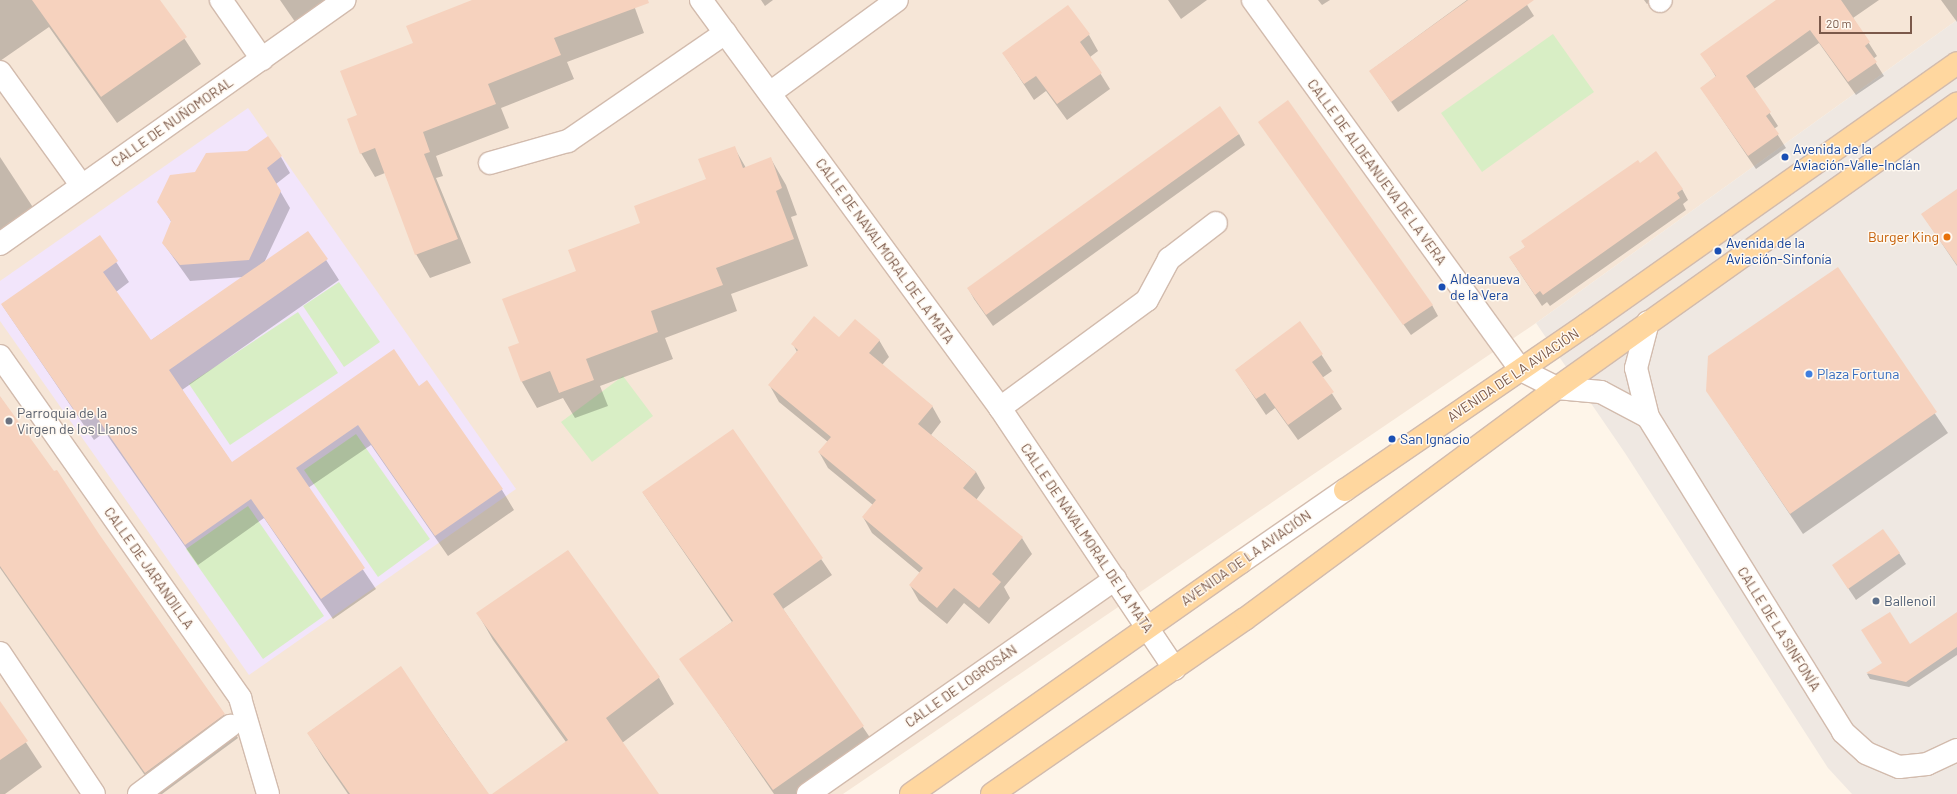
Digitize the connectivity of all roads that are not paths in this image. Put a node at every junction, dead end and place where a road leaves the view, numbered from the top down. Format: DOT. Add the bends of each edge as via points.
graph roads {
  1 [pos="221,0"];
  2 [pos="344,0"];
  3 [pos="701,0"];
  4 [pos="897,0"];
  5 [pos="1253,0"];
  6 [pos="725,33"];
  7 [pos="262,59"];
  8 [pos="1957,63"];
  9 [pos="0,72"];
  10 [pos="770,93"];
  11 [pos="1957,104"];
  12 [pos="490,163"];
  13 [pos="82,186"];
  14 [pos="1216,223"];
  15 [pos="0,244"];
  16 [pos="1648,322"];
  17 [pos="0,356"];
  18 [pos="1521,370"];
  19 [pos="1557,388"];
  20 [pos="1000,408"];
  21 [pos="1648,417"];
  22 [pos="1345,490"];
  23 [pos="1241,562"];
  24 [pos="1115,579"];
  25 [pos="1146,626"];
  26 [pos="0,653"];
  27 [pos="1175,669"];
  28 [pos="230,726"];
  29 [pos="1957,750"];
  30 [pos="94,794"];
  31 [pos="139,794"];
  32 [pos="268,794"];
  33 [pos="808,794"];
  34 [pos="911,794"];
  35 [pos="992,794"];
  1 -- 7 [label="street"];
  2 -- 7 [label="street, CALLE DE NUÑOMORAL"];
  3 -- 6 [label="street, CALLE DE NAVALMORAL DE LA MATA"];
  4 -- 10 [label="street"];
  5 -- 18 [label="street, CALLE DE ALDEANUEVA DE LA VERA"];
  6 -- 10 [label="street, CALLE DE NAVALMORAL DE LA MATA"];
  6 -- 12 [label="street" via="568,141"];
  7 -- 13 [label="street, CALLE DE NUÑOMORAL"];
  8 -- 18 [label="main road, AVENIDA DE LA AVIACIÓN"];
  9 -- 13 [label="street"];
  10 -- 20 [label="street, CALLE DE NAVALMORAL DE LA MATA"];
  11 -- 16 [label="main road"];
  13 -- 15 [label="street, CALLE DE NUÑOMORAL"];
  14 -- 20 [label="street" via="1169,258 1147,300"];
  16 -- 19 [label="main road"];
  16 -- 21 [label="street, CALLE DE LA SINFONÍA" via="1636,368"];
  17 -- 32 [label="street, CALLE DE JARANDILLA" via="240,698"];
  18 -- 19 [label="street, CALLE DE ALDEANUEVA DE LA VERA"];
  18 -- 22 [label="main road, AVENIDA DE LA AVIACIÓN"];
  19 -- 21 [label="street" via="1601,392"];
  19 -- 27 [label="main road"];
  20 -- 24 [label="street, CALLE DE NAVALMORAL DE LA MATA"];
  21 -- 29 [label="street, CALLE DE LA SINFONÍA" via="1843,732 1866,753 1899,767 1927,764"];
  22 -- 23 [label="street, AVENIDA DE LA AVIACIÓN"];
  23 -- 25 [label="main road, AVENIDA DE LA AVIACIÓN"];
  24 -- 25 [label="street, CALLE DE NAVALMORAL DE LA MATA"];
  24 -- 33 [label="street, CALLE DE LOGROSÁN"];
  25 -- 27 [label="street, CALLE DE NAVALMORAL DE LA MATA"];
  25 -- 34 [label="main road, AVENIDA DE LA AVIACIÓN"];
  26 -- 30 [label="street"];
  27 -- 35 [label="main road"];
  28 -- 31 [label="street"];
}
